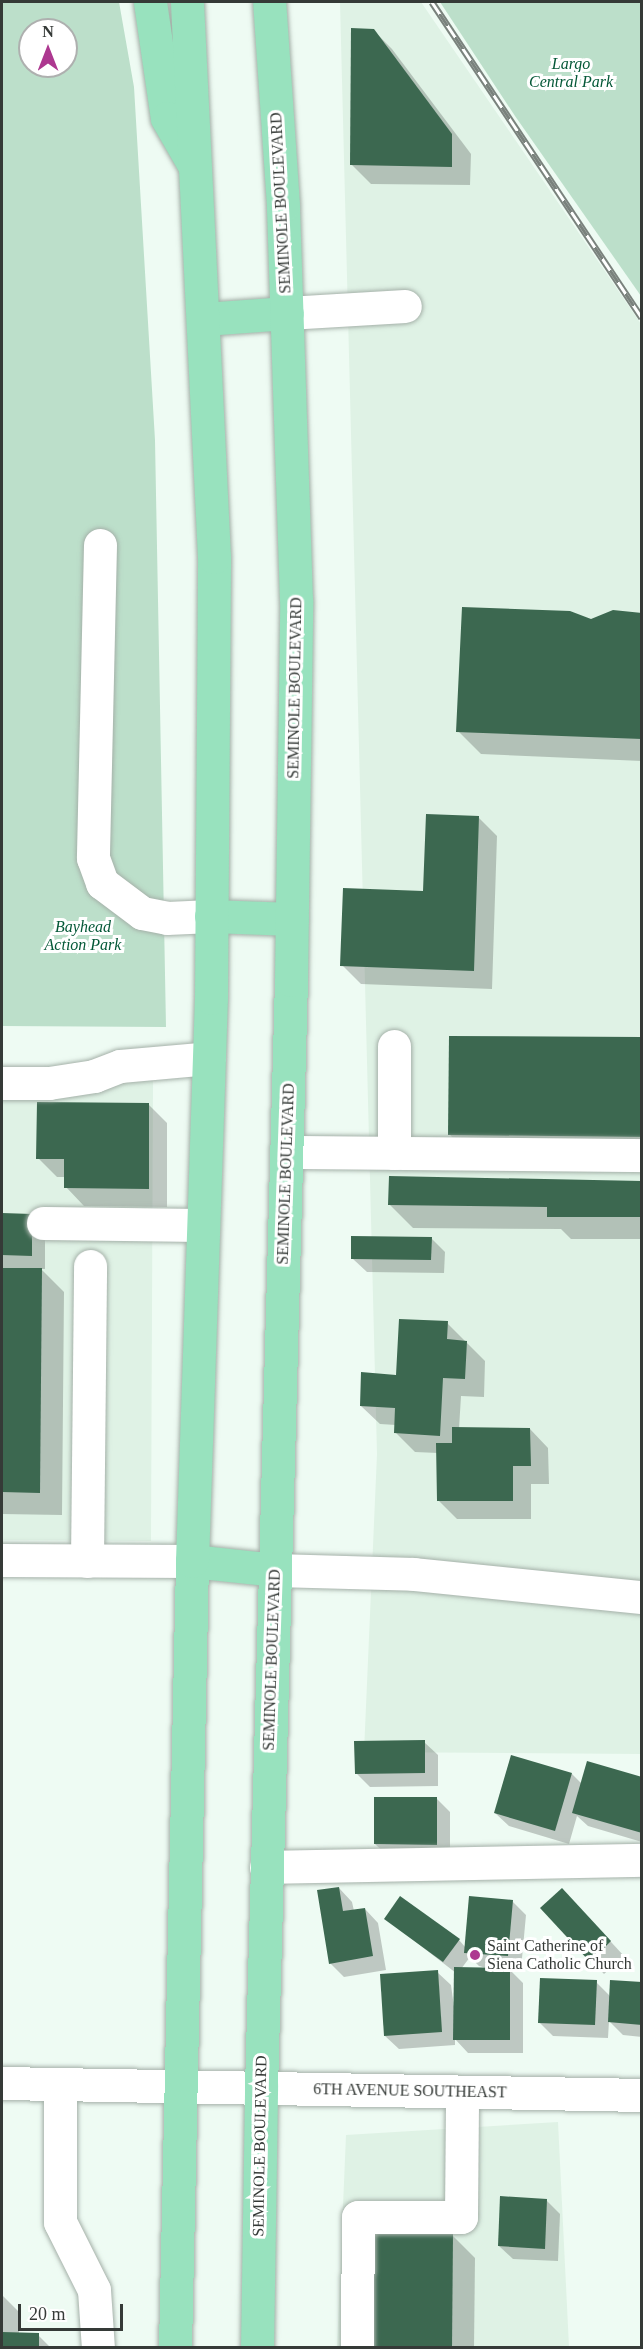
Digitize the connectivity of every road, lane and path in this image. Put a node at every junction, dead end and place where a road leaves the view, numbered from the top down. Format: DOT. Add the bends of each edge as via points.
graph roads {
  1 [pos="150,2"];
  2 [pos="188,2"];
  3 [pos="269,2"];
  4 [pos="196,170"];
  5 [pos="405,306"];
  6 [pos="287,313"];
  7 [pos="204,319"];
  8 [pos="100,544"];
  9 [pos="211,916"];
  10 [pos="292,918"];
  11 [pos="394,1046"];
  12 [pos="209,1058"];
  13 [pos="2,1083"];
  14 [pos="286,1152"];
  15 [pos="394,1153"];
  16 [pos="642,1155"];
  17 [pos="44,1223"];
  18 [pos="203,1225"];
  19 [pos="90,1266"];
  20 [pos="2,1560"];
  21 [pos="87,1561"];
  22 [pos="192,1562"];
  23 [pos="275,1570"];
  24 [pos="642,1597"];
  25 [pos="642,1860"];
  26 [pos="266,1867"];
  27 [pos="2,2083"];
  28 [pos="60,2084"];
  29 [pos="179,2087"];
  30 [pos="261,2088"];
  31 [pos="462,2092"];
  32 [pos="642,2095"];
  33 [pos="98,2348"];
  34 [pos="175,2348"];
  35 [pos="257,2348"];
  36 [pos="357,2348"];
  1 -- 4 [label="main road" via="166,118"];
  2 -- 4 [label="main road"];
  3 -- 6 [label="main road, SEMINOLE BOULEVARD"];
  4 -- 7 [label="main road"];
  5 -- 6 [label="street"];
  6 -- 7 [label="main road"];
  6 -- 10 [label="main road, SEMINOLE BOULEVARD" via="296,600"];
  7 -- 9 [label="main road" via="214,557"];
  8 -- 9 [label="street" via="93,858 102,883 142,913 166,918"];
  9 -- 10 [label="main road"];
  9 -- 12 [label="main road"];
  10 -- 14 [label="main road, SEMINOLE BOULEVARD"];
  11 -- 15 [label="street"];
  12 -- 13 [label="street" via="120,1066 94,1076 49,1083"];
  12 -- 18 [label="main road"];
  14 -- 15 [label="street"];
  14 -- 23 [label="main road, SEMINOLE BOULEVARD"];
  15 -- 16 [label="street"];
  17 -- 18 [label="street"];
  18 -- 22 [label="main road"];
  19 -- 21 [label="street"];
  20 -- 21 [label="street"];
  21 -- 22 [label="street"];
  22 -- 23 [label="main road"];
  22 -- 29 [label="main road"];
  23 -- 24 [label="street" via="414,1574"];
  23 -- 26 [label="main road, SEMINOLE BOULEVARD"];
  25 -- 26 [label="street"];
  26 -- 30 [label="main road, SEMINOLE BOULEVARD"];
  27 -- 28 [label="street, 6TH AVENUE SOUTHEAST"];
  28 -- 29 [label="street, 6TH AVENUE SOUTHEAST"];
  28 -- 33 [label="street" via="60,2222 94,2290"];
  29 -- 30 [label="street, 6TH AVENUE SOUTHEAST"];
  29 -- 34 [label="main road"];
  30 -- 31 [label="street, 6TH AVENUE SOUTHEAST"];
  30 -- 35 [label="main road, SEMINOLE BOULEVARD"];
  31 -- 32 [label="street, 6TH AVENUE SOUTHEAST"];
  31 -- 36 [label="street" via="461,2217 358,2217"];
}
